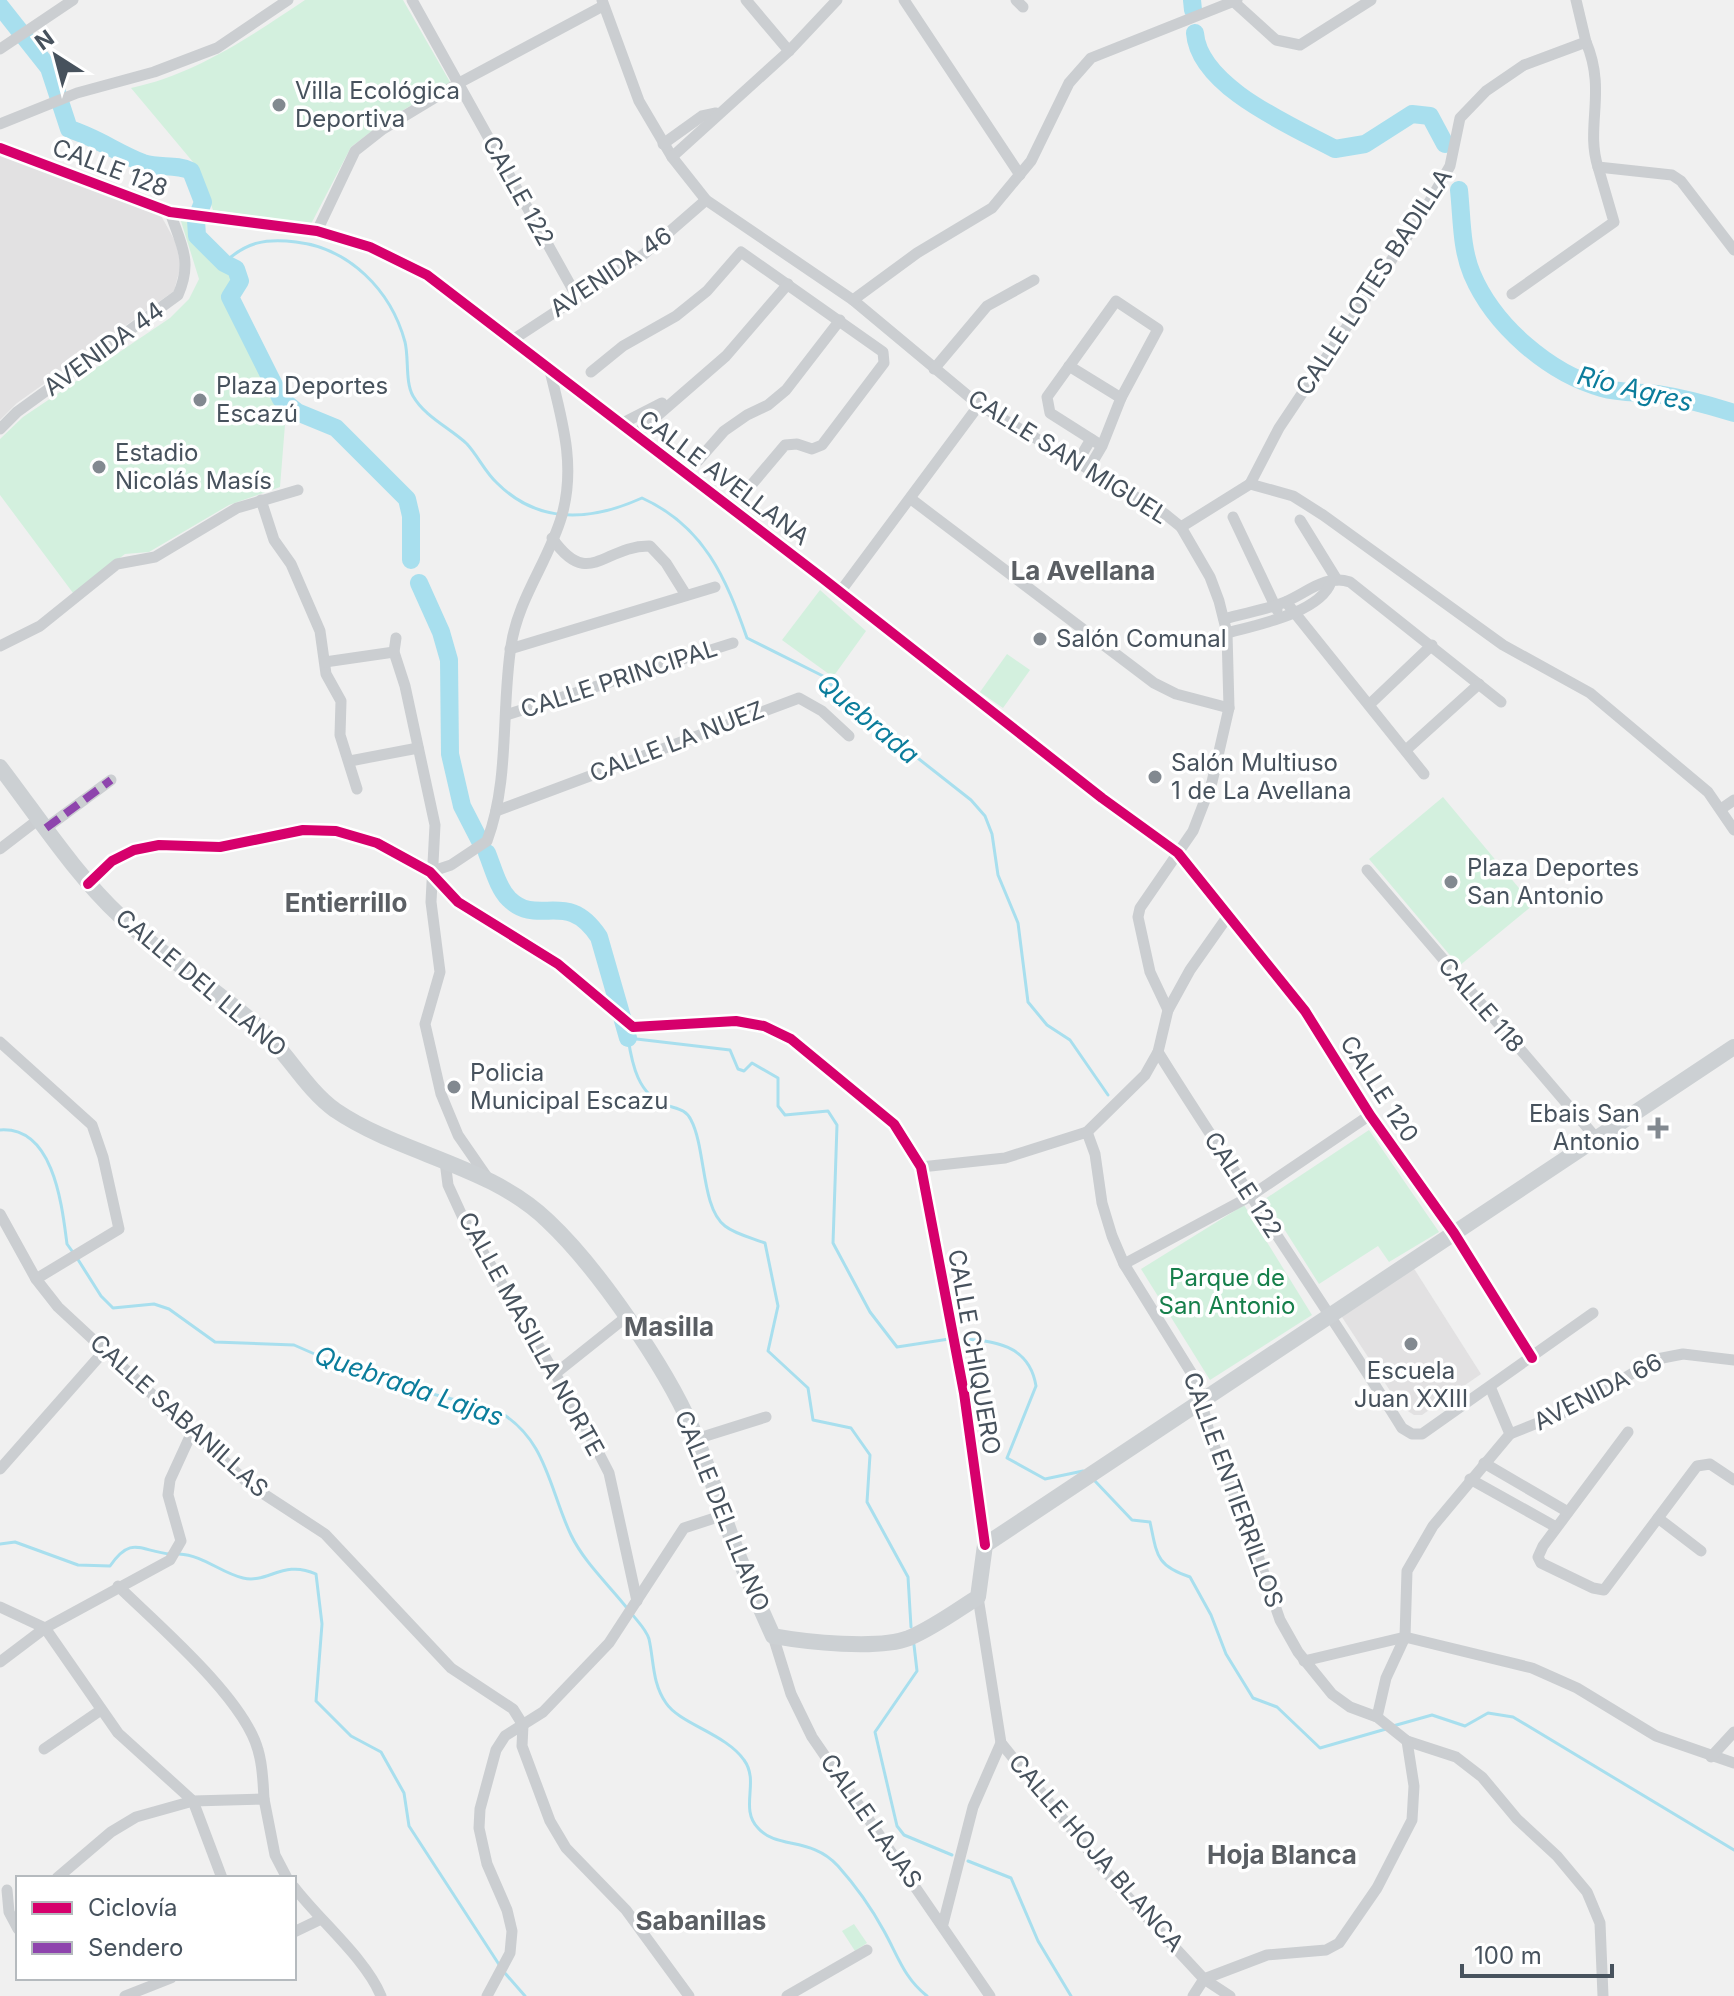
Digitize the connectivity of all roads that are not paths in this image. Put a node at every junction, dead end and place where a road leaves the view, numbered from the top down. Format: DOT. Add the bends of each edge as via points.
graph roads {
  1 [pos="73,0"];
  2 [pos="288,0"];
  3 [pos="412,0"];
  4 [pos="746,0"];
  5 [pos="837,0"];
  6 [pos="904,0"];
  7 [pos="1371,0"];
  8 [pos="1576,0"];
  9 [pos="1236,1"];
  10 [pos="602,3"];
  11 [pos="1586,42"];
  12 [pos="2,48"];
  13 [pos="789,51"];
  14 [pos="459,83"];
  15 [pos="716,113"];
  16 [pos="0,124"];
  17 [pos="663,144"];
  18 [pos="0,148"];
  19 [pos="672,157"];
  20 [pos="1598,167"];
  21 [pos="1020,175"];
  22 [pos="706,200"];
  23 [pos="176,213"];
  24 [pos="208,216"];
  25 [pos="317,231"];
  26 [pos="1734,250"];
  27 [pos="1034,280"];
  28 [pos="788,284"];
  29 [pos="1512,294"];
  30 [pos="577,297"];
  31 [pos="853,300"];
  32 [pos="840,320"];
  33 [pos="514,339"];
  34 [pos="1069,366"];
  35 [pos="934,369"];
  36 [pos="550,371"];
  37 [pos="591,372"];
  38 [pos="681,394"];
  39 [pos="1121,398"];
  40 [pos="979,405"];
  41 [pos="621,424"];
  42 [pos="0,429"];
  43 [pos="635,435"];
  44 [pos="1091,439"];
  45 [pos="1102,446"];
  46 [pos="1078,461"];
  47 [pos="695,464"];
  48 [pos="1089,468"];
  49 [pos="1250,484"];
  50 [pos="298,490"];
  51 [pos="742,496"];
  52 [pos="911,499"];
  53 [pos="261,500"];
  54 [pos="1233,517"];
  55 [pos="1300,520"];
  56 [pos="1181,527"];
  57 [pos="552,538"];
  58 [pos="1334,581"];
  59 [pos="715,587"];
  60 [pos="840,592"];
  61 [pos="686,595"];
  62 [pos="1281,603"];
  63 [pos="1287,616"];
  64 [pos="1224,619"];
  65 [pos="1227,633"];
  66 [pos="396,638"];
  67 [pos="733,643"];
  68 [pos="1432,645"];
  69 [pos="0,646"];
  70 [pos="510,649"];
  71 [pos="394,652"];
  72 [pos="325,662"];
  73 [pos="1479,684"];
  74 [pos="1501,702"];
  75 [pos="1370,704"];
  76 [pos="1229,708"];
  77 [pos="506,715"];
  78 [pos="849,736"];
  79 [pos="418,748"];
  80 [pos="1406,750"];
  81 [pos="350,761"];
  82 [pos="0,767"];
  83 [pos="1424,774"];
  84 [pos="111,780"];
  85 [pos="357,789"];
  86 [pos="1734,800"];
  87 [pos="1721,809"];
  88 [pos="496,811"];
  89 [pos="43,823"];
  90 [pos="1734,830"];
  91 [pos="0,849"];
  92 [pos="1178,853"];
  93 [pos="1367,870"];
  94 [pos="430,872"];
  95 [pos="88,884"];
  96 [pos="1228,916"];
  97 [pos="1168,1010"];
  98 [pos="0,1042"];
  99 [pos="1734,1047"];
  100 [pos="1158,1052"];
  101 [pos="1370,1115"];
  102 [pos="1087,1132"];
  103 [pos="1597,1139"];
  104 [pos="445,1161"];
  105 [pos="921,1167"];
  106 [pos="490,1181"];
  107 [pos="1249,1197"];
  108 [pos="0,1214"];
  109 [pos="1454,1233"];
  110 [pos="1124,1264"];
  111 [pos="36,1279"];
  112 [pos="1593,1313"];
  113 [pos="1331,1314"];
  114 [pos="625,1318"];
  115 [pos="105,1350"];
  116 [pos="1532,1358"];
  117 [pos="1734,1360"];
  118 [pos="556,1373"];
  119 [pos="1491,1389"];
  120 [pos="1202,1400"];
  121 [pos="766,1417"];
  122 [pos="192,1432"];
  123 [pos="1628,1432"];
  124 [pos="1510,1434"];
  125 [pos="696,1439"];
  126 [pos="1484,1463"];
  127 [pos="0,1469"];
  128 [pos="1470,1479"];
  129 [pos="1734,1480"];
  130 [pos="1568,1512"];
  131 [pos="724,1515"];
  132 [pos="1658,1518"];
  133 [pos="1556,1527"];
  134 [pos="985,1545"];
  135 [pos="1701,1551"];
  136 [pos="118,1586"];
  137 [pos="978,1597"];
  138 [pos="637,1601"];
  139 [pos="0,1607"];
  140 [pos="45,1628"];
  141 [pos="773,1636"];
  142 [pos="1405,1637"];
  143 [pos="1304,1661"];
  144 [pos="0,1662"];
  145 [pos="101,1710"];
  146 [pos="1381,1720"];
  147 [pos="523,1725"];
  148 [pos="1734,1732"];
  149 [pos="1405,1738"];
  150 [pos="1001,1743"];
  151 [pos="44,1749"];
  152 [pos="1711,1757"];
  153 [pos="1734,1763"];
  154 [pos="264,1799"];
  155 [pos="193,1801"];
  156 [pos="59,1876"];
  157 [pos="221,1876"];
  158 [pos="286,1876"];
  159 [pos="8,1890"];
  160 [pos="296,1890"];
  161 [pos="319,1920"];
  162 [pos="943,1924"];
  163 [pos="16,1925"];
  164 [pos="296,1931"];
  165 [pos="867,1950"];
  166 [pos="1204,1979"];
  167 [pos="166,1980"];
  168 [pos="489,1993"];
  169 [pos="125,1996"];
  170 [pos="381,1996"];
  171 [pos="689,1996"];
  172 [pos="787,1996"];
  173 [pos="990,1996"];
  174 [pos="1193,1996"];
  175 [pos="1230,1996"];
  176 [pos="1603,1996"];
  1 -- 12 [label="street"];
  2 -- 16 [label="street" via="217,48"];
  3 -- 14 [label="street, CALLE 122"];
  4 -- 13 [label="street"];
  5 -- 13 [label="street"];
  6 -- 21 [label="street"];
  7 -- 9 [label="street" via="1300,45 1276,40"];
  8 -- 11 [label="street"];
  9 -- 21 [label="street" via="1091,58 1069,83"];
  10 -- 14 [label="street"];
  10 -- 17 [label="street, CALLE SAN MIGUEL" via="639,101"];
  11 -- 20 [label="street" via="1597,78"];
  11 -- 49 [label="street, CALLE LOTES BADILLA" via="1524,65 1486,91 1460,118 1450,166 1279,428"];
  13 -- 15 [label="street"];
  14 -- 25 [label="street" via="355,151"];
  14 -- 30 [label="street, CALLE 122"];
  15 -- 17 [label="street" via="702,116"];
  15 -- 19 [label="street"];
  17 -- 19 [label="street, CALLE SAN MIGUEL"];
  18 -- 23 [label="street, CALLE 128"];
  19 -- 22 [label="street, CALLE SAN MIGUEL"];
  20 -- 26 [label="street" via="1672,175"];
  20 -- 29 [label="street" via="1614,222"];
  21 -- 31 [label="street" via="992,208"];
  22 -- 30 [label="street, AVENIDA 46" via="644,254"];
  22 -- 31 [label="street, CALLE SAN MIGUEL"];
  23 -- 24 [label="street, CALLE 128"];
  23 -- 42 [label="street, AVENIDA 44" via="187,259 178,295"];
  24 -- 25 [label="street, CALLE AVELLANA"];
  25 -- 33 [label="street, CALLE AVELLANA" via="411,266"];
  27 -- 35 [label="street" via="987,306"];
  28 -- 32 [label="street"];
  28 -- 37 [label="street" via="741,252 676,316 623,346"];
  28 -- 38 [label="street" via="726,356"];
  30 -- 33 [label="street, AVENIDA 46"];
  31 -- 35 [label="street, CALLE SAN MIGUEL"];
  32 -- 47 [label="street" via="786,390 724,431"];
  32 -- 51 [label="street" via="883,352 884,363 822,445 785,445"];
  33 -- 36 [label="street, CALLE AVELLANA"];
  34 -- 39 [label="street"];
  34 -- 39 [label="street" via="1116,301 1158,329"];
  34 -- 44 [label="street" via="1046,405"];
  35 -- 40 [label="street, CALLE SAN MIGUEL"];
  36 -- 41 [label="street, CALLE AVELLANA"];
  36 -- 57 [label="street" via="570,468 562,516"];
  38 -- 41 [label="street"];
  38 -- 43 [label="street"];
  39 -- 45 [label="street"];
  40 -- 46 [label="street, CALLE SAN MIGUEL"];
  40 -- 52 [label="street"];
  41 -- 43 [label="street, CALLE AVELLANA"];
  43 -- 60 [label="street, CALLE AVELLANA"];
  44 -- 45 [label="street"];
  44 -- 46 [label="street"];
  45 -- 48 [label="street"];
  46 -- 48 [label="street, CALLE SAN MIGUEL"];
  48 -- 56 [label="street, CALLE SAN MIGUEL"];
  49 -- 56 [label="street, CALLE SAN MIGUEL"];
  49 -- 87 [label="street" via="1293,496 1503,645 1590,693"];
  50 -- 53 [label="street"];
  52 -- 60 [label="street"];
  52 -- 76 [label="street" via="1154,683"];
  53 -- 69 [label="street" via="155,557 117,564 40,626"];
  53 -- 72 [label="street" via="274,540 313,612"];
  54 -- 62 [label="street"];
  55 -- 58 [label="street"];
  56 -- 64 [label="street" via="1210,577"];
  57 -- 61 [label="street" via="567,558 582,565 650,546"];
  57 -- 70 [label="street" via="526,592"];
  58 -- 62 [label="street" via="1321,582"];
  58 -- 63 [label="street" via="1328,591"];
  58 -- 68 [label="street" via="1350,582"];
  59 -- 61 [label="street"];
  60 -- 92 [label="street, CALLE AVELLANA"];
  61 -- 70 [label="street"];
  62 -- 63 [label="street"];
  62 -- 64 [label="street"];
  63 -- 65 [label="street"];
  63 -- 75 [label="street"];
  64 -- 65 [label="street"];
  65 -- 76 [label="street"];
  66 -- 71 [label="street"];
  67 -- 77 [label="street, CALLE PRINCIPAL"];
  68 -- 73 [label="street"];
  68 -- 75 [label="street"];
  70 -- 77 [label="street"];
  71 -- 72 [label="street"];
  71 -- 79 [label="street"];
  72 -- 81 [label="street" via="341,701 340,735"];
  73 -- 74 [label="street"];
  73 -- 80 [label="street"];
  75 -- 80 [label="street"];
  76 -- 92 [label="street" via="1212,782 1193,831"];
  77 -- 88 [label="street"];
  78 -- 88 [label="street, CALLE LA NUEZ" via="799,698"];
  79 -- 81 [label="street"];
  79 -- 94 [label="street" via="435,825"];
  80 -- 83 [label="street"];
  81 -- 85 [label="street"];
  82 -- 89 [label="main road, CALLE DEL LLANO"];
  84 -- 89 [label="street"];
  86 -- 87 [label="street"];
  87 -- 90 [label="street"];
  88 -- 94 [label="street" via="487,841"];
  89 -- 91 [label="street"];
  89 -- 95 [label="main road, CALLE DEL LLANO"];
  92 -- 96 [label="street, CALLE 120"];
  92 -- 97 [label="street" via="1138,917 1150,972"];
  93 -- 103 [label="street, CALLE 118"];
  94 -- 95 [label="street" via="377,843 322,828 220,847 159,845 134,850 112,861"];
  94 -- 105 [label="street" via="458,902 558,964 633,1027 736,1021 777,1032 856,1089 894,1124"];
  94 -- 106 [label="street" via="440,972 425,1024 441,1094 458,1135"];
  95 -- 104 [label="main road, CALLE DEL LLANO" via="142,935 282,1048 333,1108 365,1128"];
  96 -- 97 [label="street"];
  96 -- 101 [label="street, CALLE 120" via="1305,1011"];
  97 -- 100 [label="street"];
  98 -- 111 [label="street" via="92,1125 119,1229"];
  99 -- 103 [label="main road"];
  100 -- 102 [label="street" via="1130,1092"];
  100 -- 107 [label="street, CALLE 122"];
  101 -- 107 [label="street"];
  101 -- 109 [label="street, CALLE 120"];
  102 -- 105 [label="street" via="1005,1158"];
  102 -- 110 [label="street, CALLE ENTIERRILLOS" via="1102,1203"];
  103 -- 109 [label="main road"];
  104 -- 106 [label="main road, CALLE DEL LLANO"];
  104 -- 118 [label="street, CALLE MASILLA NORTE" via="448,1185 464,1220"];
  105 -- 134 [label="street, CALLE CHIQUERO" via="964,1393"];
  106 -- 114 [label="main road, CALLE DEL LLANO" via="547,1220"];
  107 -- 110 [label="street"];
  107 -- 113 [label="street, CALLE 122"];
  108 -- 111 [label="street, CALLE SABANILLAS"];
  109 -- 113 [label="main road"];
  109 -- 116 [label="street, CALLE 120"];
  110 -- 120 [label="street, CALLE ENTIERRILLOS" via="1197,1382"];
  111 -- 115 [label="street, CALLE SABANILLAS"];
  112 -- 116 [label="street"];
  113 -- 119 [label="street, CALLE 122" via="1402,1428 1412,1434 1422,1434"];
  113 -- 120 [label="main road"];
  114 -- 118 [label="street"];
  114 -- 125 [label="main road, CALLE DEL LLANO" via="658,1365"];
  115 -- 122 [label="street, CALLE SABANILLAS"];
  115 -- 127 [label="street"];
  116 -- 119 [label="street"];
  117 -- 124 [label="street, AVENIDA 66" via="1683,1354 1657,1359 1570,1410"];
  118 -- 138 [label="street, CALLE MASILLA NORTE" via="609,1473"];
  119 -- 124 [label="street"];
  120 -- 134 [label="main road"];
  120 -- 143 [label="street, CALLE ENTIERRILLOS" via="1210,1436 1280,1620"];
  121 -- 125 [label="street"];
  122 -- 136 [label="street" via="168,1495 179,1549 170,1560"];
  122 -- 147 [label="street, CALLE SABANILLAS" via="250,1485 325,1534 429,1647 513,1709"];
  123 -- 130 [label="street"];
  124 -- 126 [label="street"];
  125 -- 131 [label="main road, CALLE DEL LLANO"];
  126 -- 128 [label="street"];
  126 -- 130 [label="street"];
  128 -- 133 [label="street"];
  128 -- 142 [label="street" via="1407,1571"];
  129 -- 132 [label="street" via="1702,1462"];
  130 -- 133 [label="street"];
  131 -- 138 [label="street" via="684,1528"];
  131 -- 141 [label="main road, CALLE DEL LLANO"];
  132 -- 133 [label="street" via="1604,1590 1541,1563 1538,1557"];
  132 -- 135 [label="street"];
  134 -- 137 [label="main road"];
  136 -- 140 [label="street"];
  136 -- 154 [label="street" via="202,1669 236,1712 258,1748"];
  137 -- 141 [label="main road, CALLE DEL LLANO" via="905,1640"];
  137 -- 150 [label="street, CALLE HOJA BLANCA"];
  138 -- 147 [label="street" via="581,1675"];
  139 -- 140 [label="street"];
  140 -- 144 [label="street"];
  140 -- 145 [label="street"];
  141 -- 162 [label="street, CALLE LAJAS" via="791,1694 812,1737"];
  142 -- 143 [label="street"];
  142 -- 146 [label="street" via="1386,1678"];
  142 -- 152 [label="street" via="1532,1668 1577,1688 1656,1736"];
  143 -- 146 [label="street, CALLE ENTIERRILLOS" via="1332,1694"];
  145 -- 151 [label="street"];
  145 -- 155 [label="street" via="136,1752"];
  146 -- 149 [label="street, CALLE ENTIERRILLOS"];
  147 -- 168 [label="street" via="505,1736 496,1750 480,1809 487,1864 507,1910 510,1953"];
  147 -- 171 [label="street" via="522,1746 566,1848 626,1910"];
  148 -- 152 [label="street"];
  149 -- 166 [label="street" via="1414,1786 1412,1820 1377,1888 1339,1943 1326,1950 1267,1955"];
  149 -- 176 [label="street, CALLE ENTIERRILLOS" via="1456,1757 1482,1777 1587,1892 1600,1923"];
  150 -- 162 [label="street" via="973,1807"];
  150 -- 166 [label="street, CALLE HOJA BLANCA" via="1116,1884"];
  152 -- 153 [label="street"];
  154 -- 155 [label="street"];
  154 -- 158 [label="street" via="275,1855"];
  155 -- 156 [label="street" via="136,1817"];
  155 -- 157 [label="street"];
  159 -- 163 [label="street"];
  160 -- 161 [label="street"];
  161 -- 164 [label="street"];
  161 -- 170 [label="street" via="373,1977"];
  162 -- 173 [label="street, CALLE LAJAS"];
  165 -- 172 [label="street"];
  166 -- 174 [label="street"];
  166 -- 175 [label="street, CALLE HOJA BLANCA"];
  167 -- 169 [label="street"];
}
